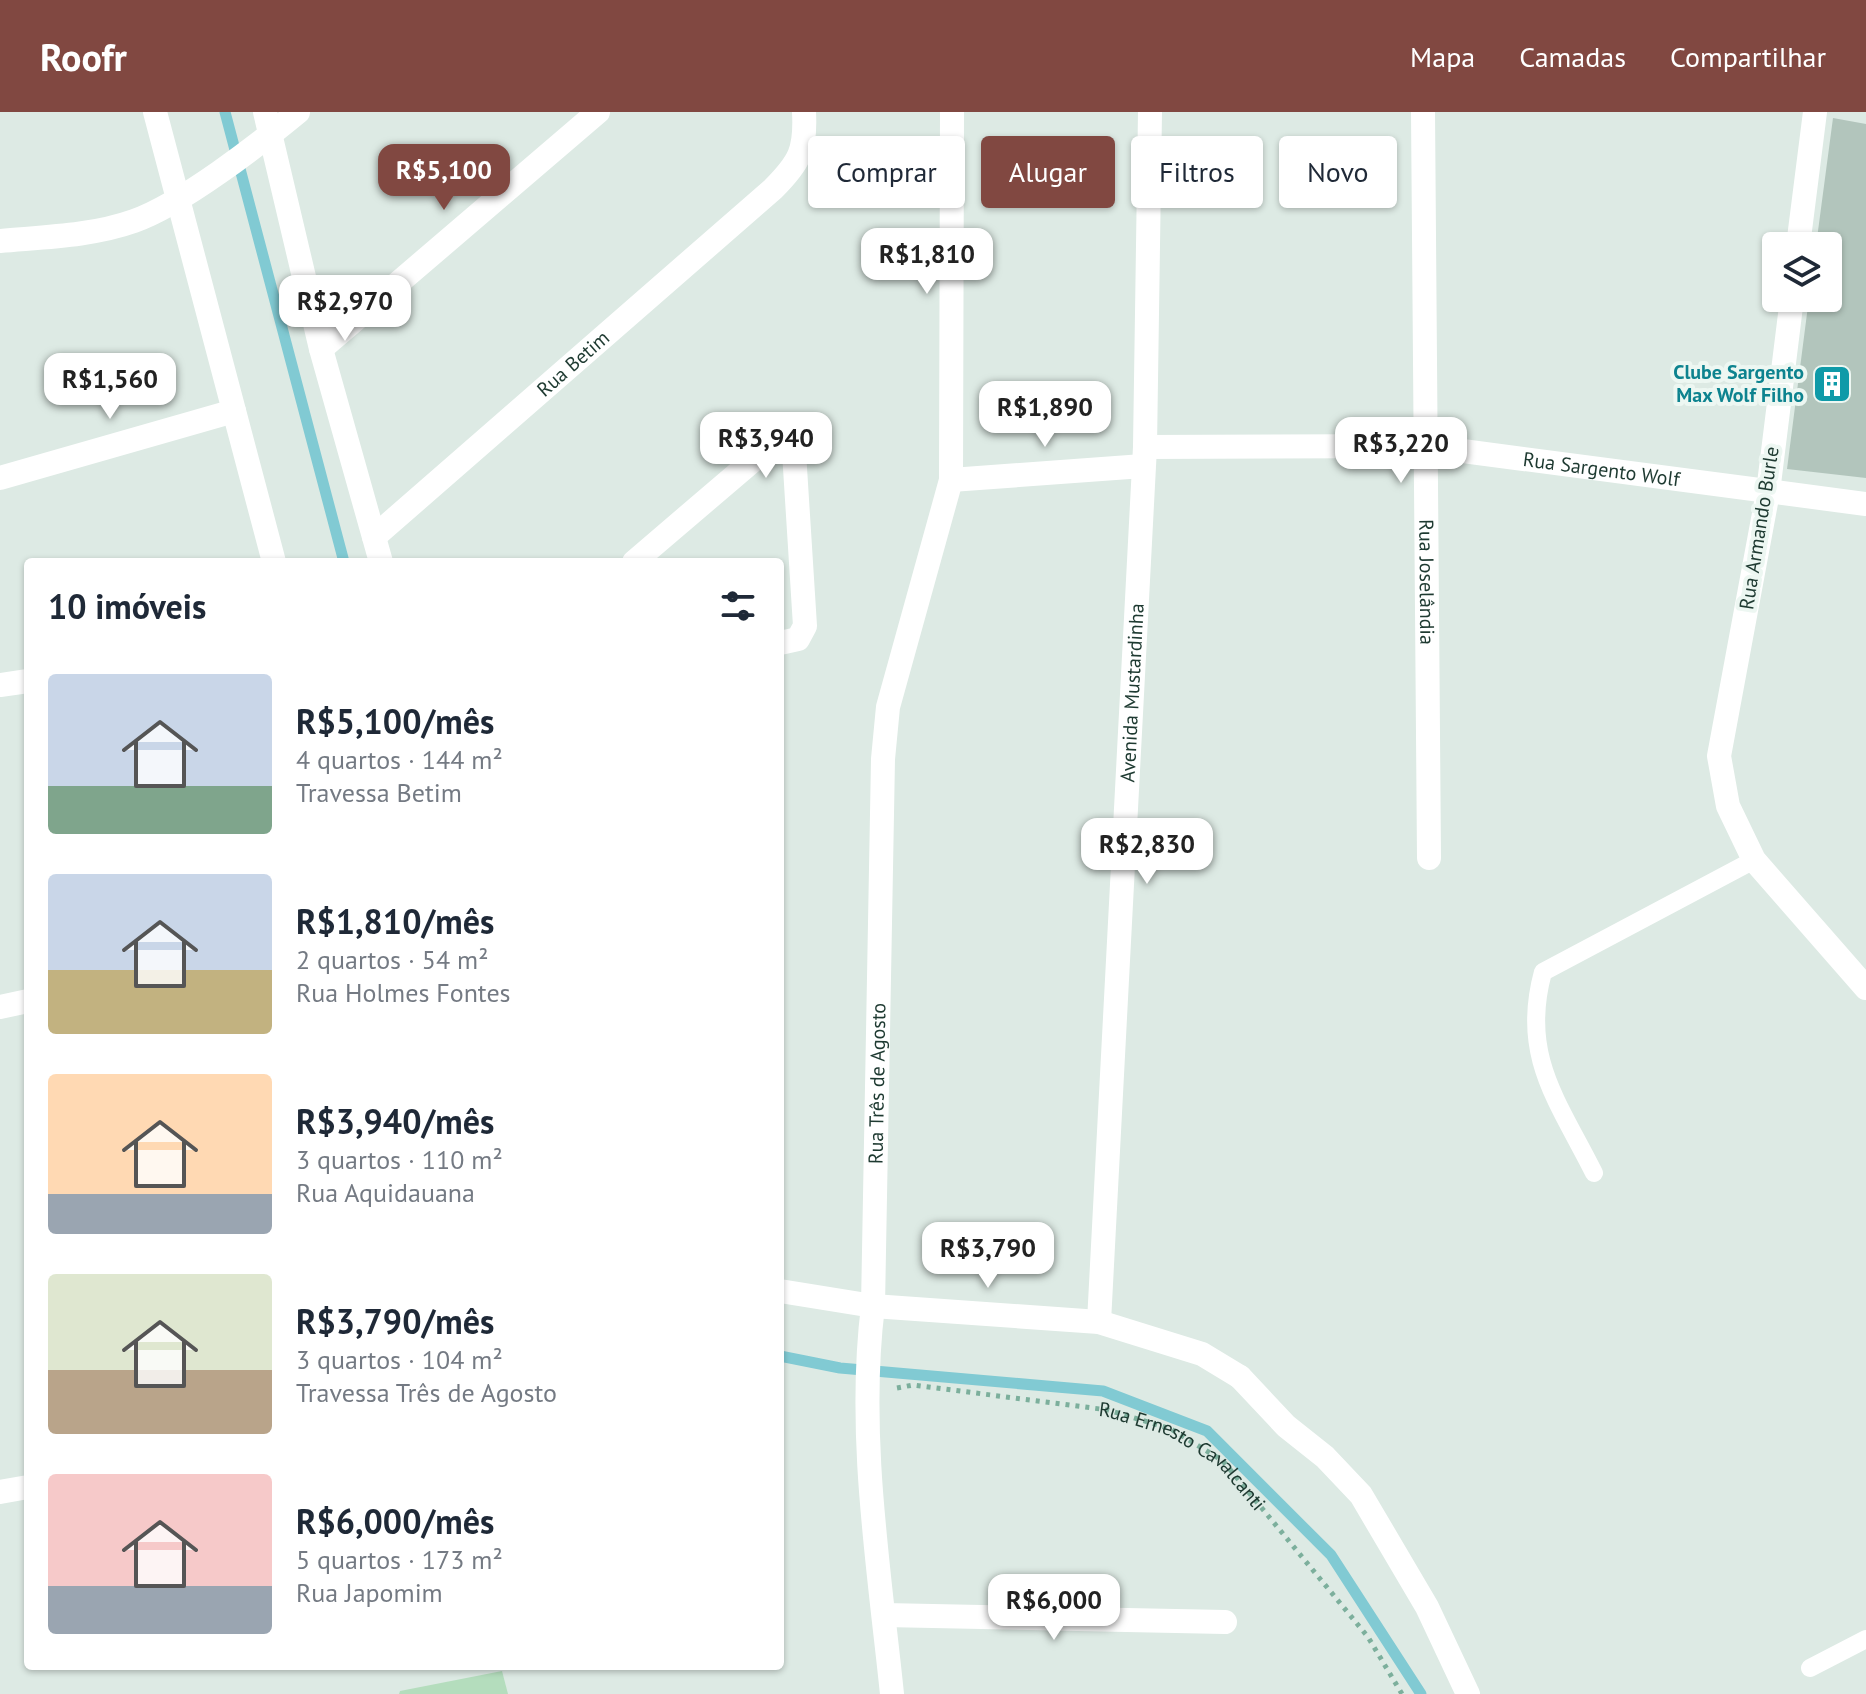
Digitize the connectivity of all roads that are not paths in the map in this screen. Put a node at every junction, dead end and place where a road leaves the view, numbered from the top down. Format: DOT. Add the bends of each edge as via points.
graph roads {
  1 [pos="155,112"];
  2 [pos="298,112"];
  3 [pos="598,112"];
  4 [pos="804,112"];
  5 [pos="952,112"];
  6 [pos="1150,112"];
  7 [pos="1423,112"];
  8 [pos="1815,112"];
  9 [pos="265,130"];
  10 [pos="182,194"];
  11 [pos="1800,232"];
  12 [pos="0,241"];
  13 [pos="1790,312"];
  14 [pos="321,349"];
  15 [pos="234,411"];
  16 [pos="1425,446"];
  17 [pos="1144,456"];
  18 [pos="1,470"];
  19 [pos="951,480"];
  20 [pos="1768,492"];
  21 [pos="1866,504"];
  22 [pos="374,537"];
  23 [pos="273,558"];
  24 [pos="380,558"];
  25 [pos="639,558"];
  26 [pos="784,642"];
  27 [pos="24,682"];
  28 [pos="0,685"];
  29 [pos="1429,858"];
  30 [pos="1754,860"];
  31 [pos="1866,988"];
  32 [pos="24,1002"];
  33 [pos="0,1007"];
  34 [pos="1594,1173"];
  35 [pos="784,1292"];
  36 [pos="873,1317"];
  37 [pos="1099,1322"];
  38 [pos="24,1488"];
  39 [pos="0,1492"];
  40 [pos="884,1615"];
  41 [pos="1225,1622"];
  42 [pos="1866,1639"];
  43 [pos="1810,1668"];
  44 [pos="892,1694"];
  45 [pos="1468,1694"];
  1 -- 10 [label="street"];
  2 -- 9 [label="street"];
  3 -- 14 [label="street"];
  4 -- 22 [label="street, Rua Betim" via="805,140 796,167"];
  5 -- 19 [label="street, Rua Três de Agosto"];
  6 -- 17 [label="street, Avenida Mustardinha"];
  7 -- 16 [label="street, Rua Joselândia"];
  8 -- 11 [label="street"];
  9 -- 10 [label="street"];
  9 -- 14 [label="street"];
  10 -- 12 [label="street" via="136,221 99,231"];
  10 -- 15 [label="street"];
  13 -- 20 [label="street, Rua Armando Burle"];
  14 -- 22 [label="street"];
  15 -- 18 [label="street"];
  15 -- 23 [label="street"];
  16 -- 17 [label="street, Rua Sargento Wolf"];
  16 -- 20 [label="street, Rua Sargento Wolf"];
  16 -- 29 [label="street, Rua Joselândia"];
  17 -- 19 [label="street, Rua Sargento Wolf"];
  17 -- 37 [label="street, Avenida Mustardinha"];
  19 -- 36 [label="street, Rua Três de Agosto" via="888,707 883,759"];
  20 -- 21 [label="street, Rua Sargento Wolf"];
  20 -- 30 [label="street, Rua Armando Burle" via="1719,756 1728,806"];
  22 -- 24 [label="street"];
  25 -- 26 [label="street" via="765,450 785,440 794,452 805,626 798,639"];
  27 -- 28 [label="street"];
  30 -- 31 [label="street"];
  30 -- 34 [label="lane" via="1543,972 1533,1006 1537,1057"];
  32 -- 33 [label="street"];
  35 -- 36 [label="street"];
  36 -- 37 [label="street"];
  36 -- 40 [label="street, Rua Três de Agosto" via="868,1394"];
  37 -- 45 [label="street" via="1202,1354 1240,1377 1286,1426 1325,1457 1361,1495 1427,1607"];
  38 -- 39 [label="street"];
  40 -- 41 [label="street"];
  40 -- 44 [label="street, Rua Três de Agosto"];
  42 -- 43 [label="lane"];
}
